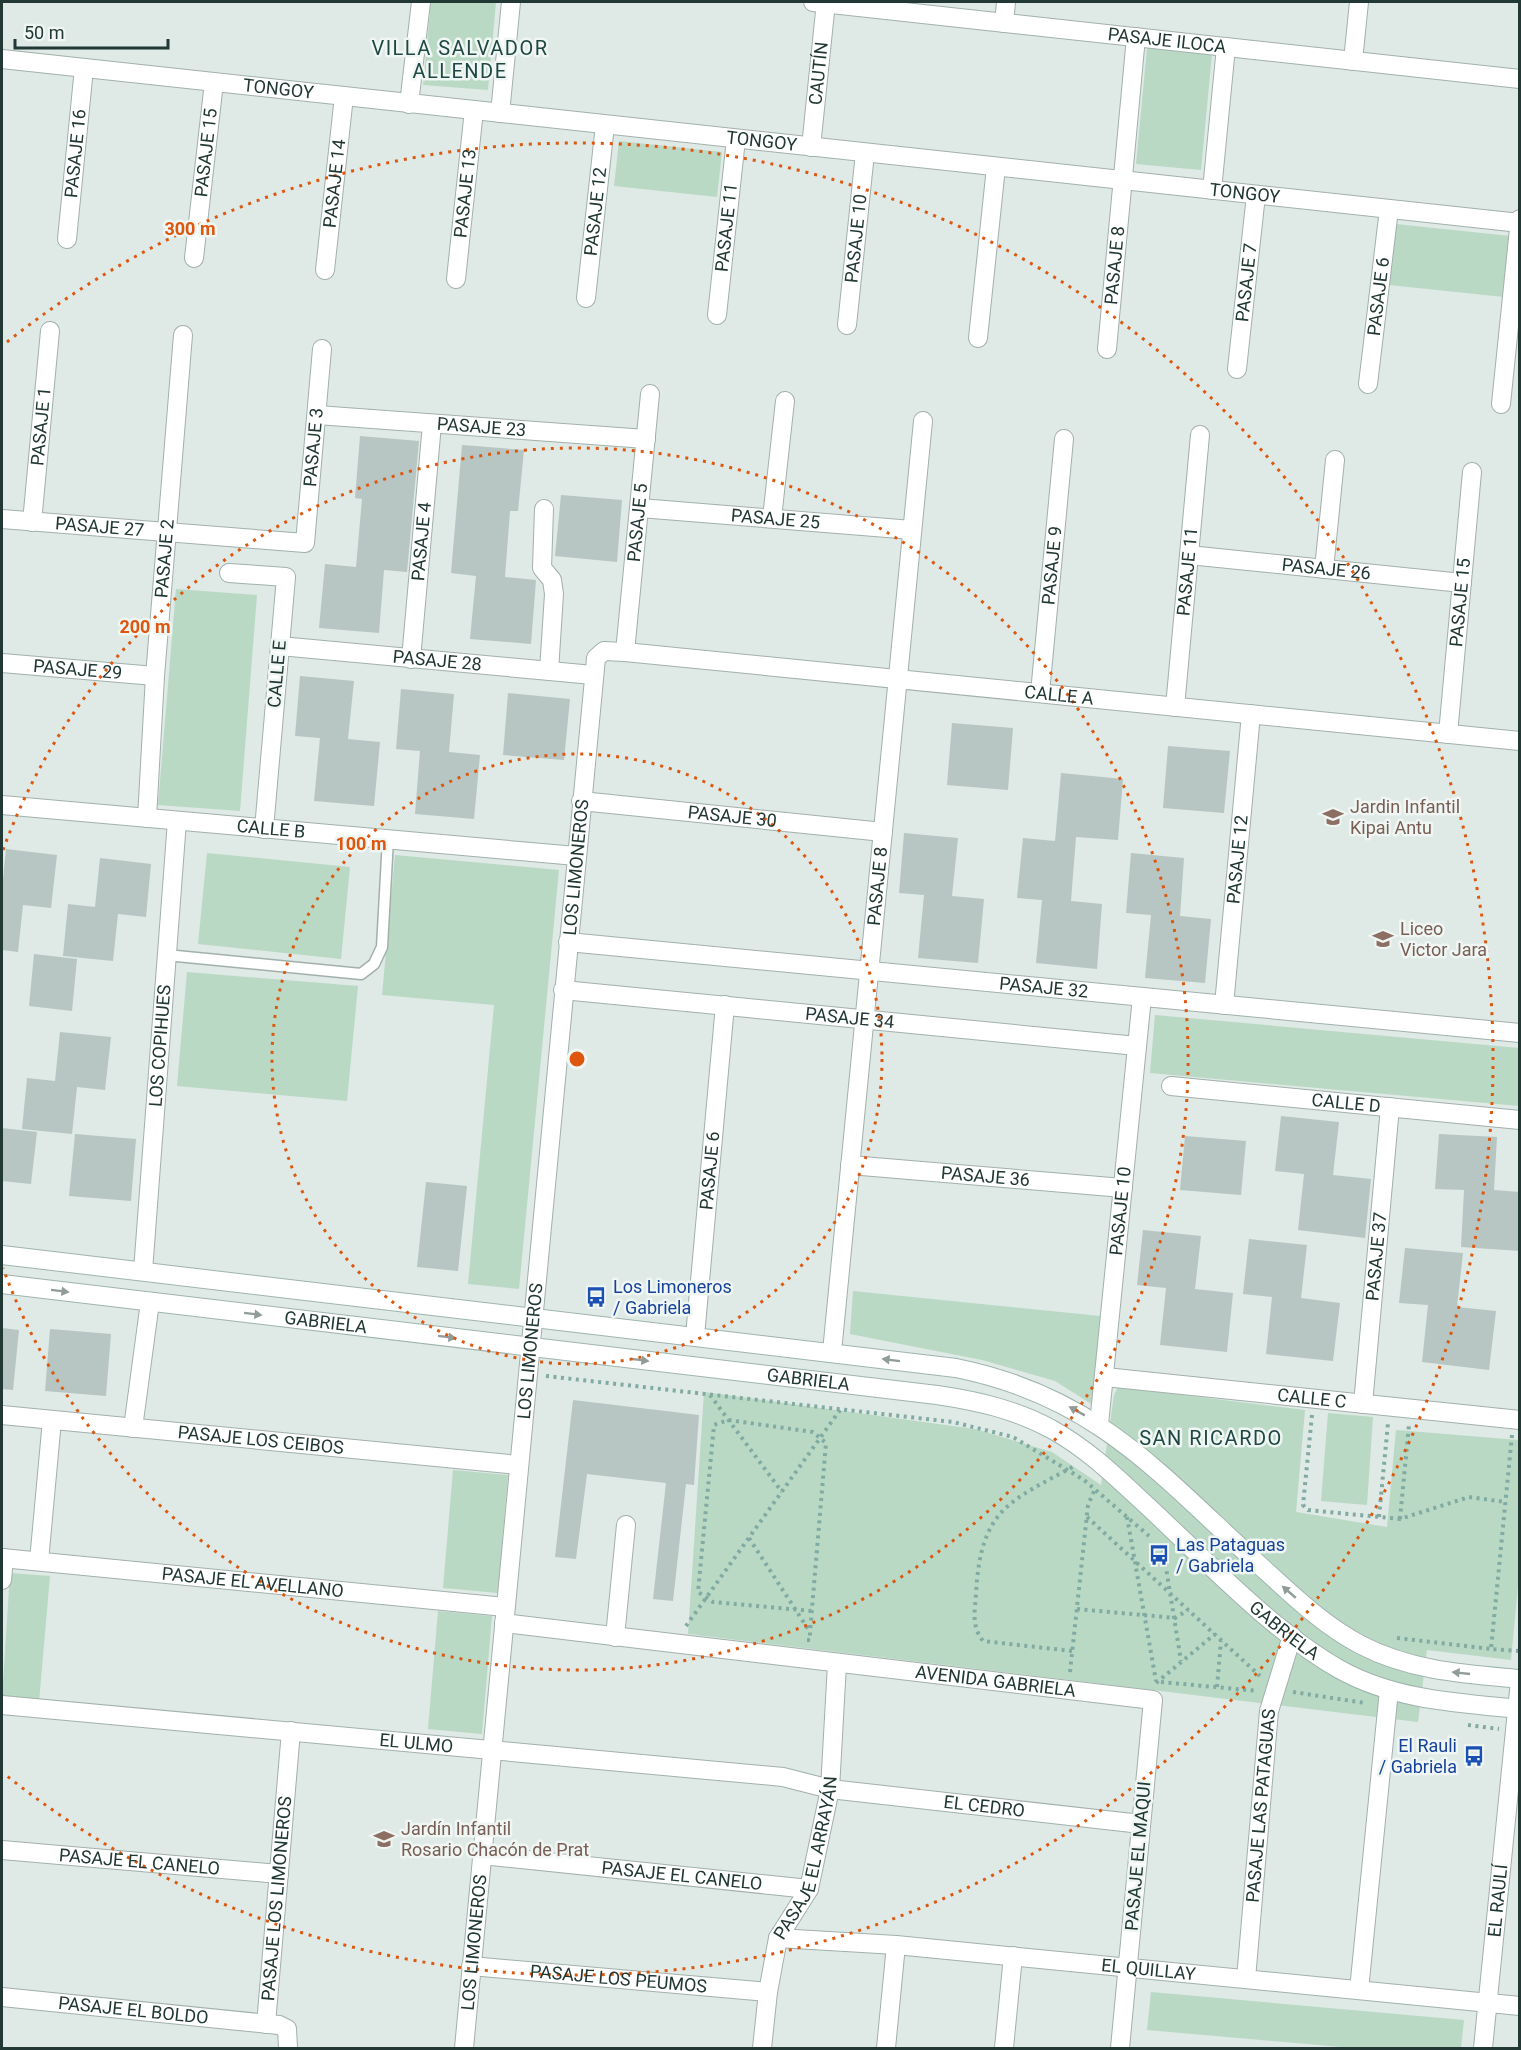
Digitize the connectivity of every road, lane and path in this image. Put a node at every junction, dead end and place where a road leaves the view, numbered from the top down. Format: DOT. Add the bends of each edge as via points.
graph roads {
  1 [pos="421,2"];
  2 [pos="512,2"];
  3 [pos="822,2"];
  4 [pos="1006,2"];
  5 [pos="1359,2"];
  6 [pos="1004,23"];
  7 [pos="1136,37"];
  8 [pos="1226,47"];
  9 [pos="2,59"];
  10 [pos="1353,61"];
  11 [pos="84,68"];
  12 [pos="1520,79"];
  13 [pos="214,82"];
  14 [pos="344,96"];
  15 [pos="410,104"];
  16 [pos="474,110"];
  17 [pos="501,113"];
  18 [pos="605,124"];
  19 [pos="736,139"];
  20 [pos="811,147"];
  21 [pos="865,153"];
  22 [pos="996,167"];
  23 [pos="1123,180"];
  24 [pos="1212,190"];
  25 [pos="1256,195"];
  26 [pos="1389,209"];
  27 [pos="1519,222"];
  28 [pos="67,239"];
  29 [pos="194,258"];
  30 [pos="325,270"];
  31 [pos="456,279"];
  32 [pos="586,298"];
  33 [pos="717,315"];
  34 [pos="847,325"];
  35 [pos="50,331"];
  36 [pos="183,335"];
  37 [pos="978,338"];
  38 [pos="322,349"];
  39 [pos="1107,349"];
  40 [pos="1237,369"];
  41 [pos="1368,384"];
  42 [pos="650,394"];
  43 [pos="785,401"];
  44 [pos="1501,404"];
  45 [pos="317,415"];
  46 [pos="923,421"];
  47 [pos="432,424"];
  48 [pos="1200,435"];
  49 [pos="646,439"];
  50 [pos="1064,439"];
  51 [pos="1335,460"];
  52 [pos="1472,472"];
  53 [pos="640,508"];
  54 [pos="544,509"];
  55 [pos="772,518"];
  56 [pos="2,519"];
  57 [pos="32,522"];
  58 [pos="912,530"];
  59 [pos="168,533"];
  60 [pos="305,543"];
  61 [pos="1189,555"];
  62 [pos="1324,569"];
  63 [pos="229,573"];
  64 [pos="1462,583"];
  65 [pos="280,646"];
  66 [pos="625,652"];
  67 [pos="599,653"];
  68 [pos="411,658"];
  69 [pos="2,663"];
  70 [pos="549,671"];
  71 [pos="593,675"];
  72 [pos="155,676"];
  73 [pos="897,680"];
  74 [pos="1040,693"];
  75 [pos="1175,707"];
  76 [pos="1251,714"];
  77 [pos="1448,734"];
  78 [pos="1520,741"];
  79 [pos="581,801"];
  80 [pos="2,805"];
  81 [pos="147,818"];
  82 [pos="177,821"];
  83 [pos="264,829"];
  84 [pos="883,832"];
  85 [pos="388,839"];
  86 [pos="576,856"];
  87 [pos="568,942"];
  88 [pos="166,955"];
  89 [pos="869,971"];
  90 [pos="563,990"];
  91 [pos="1143,997"];
  92 [pos="725,1005"];
  93 [pos="1224,1005"];
  94 [pos="864,1019"];
  95 [pos="1520,1033"];
  96 [pos="1137,1046"];
  97 [pos="1171,1086"];
  98 [pos="1390,1107"];
  99 [pos="1520,1120"];
  100 [pos="850,1165"];
  101 [pos="1123,1188"];
  102 [pos="2,1255"];
  103 [pos="143,1271"];
  104 [pos="2,1284"];
  105 [pos="150,1302"];
  106 [pos="532,1317"];
  107 [pos="695,1336"];
  108 [pos="530,1347"];
  109 [pos="832,1352"];
  110 [pos="527,1374"];
  111 [pos="1105,1377"];
  112 [pos="710,1395"];
  113 [pos="1313,1399"];
  114 [pos="1363,1404"];
  115 [pos="1389,1407"];
  116 [pos="841,1409"];
  117 [pos="1411,1409"];
  118 [pos="2,1415"];
  119 [pos="52,1420"];
  120 [pos="729,1420"];
  121 [pos="1516,1420"];
  122 [pos="1099,1424"];
  123 [pos="133,1428"];
  124 [pos="820,1438"];
  125 [pos="1092,1456"];
  126 [pos="519,1465"];
  127 [pos="1068,1470"];
  128 [pos="1095,1489"];
  129 [pos="782,1492"];
  130 [pos="1505,1502"];
  131 [pos="1087,1517"];
  132 [pos="1127,1517"];
  133 [pos="1379,1517"];
  134 [pos="1400,1519"];
  135 [pos="626,1524"];
  136 [pos="749,1538"];
  137 [pos="1164,1549"];
  138 [pos="1172,1557"];
  139 [pos="3,1558"];
  140 [pos="1134,1561"];
  141 [pos="39,1562"];
  142 [pos="2,1580"];
  143 [pos="1171,1594"];
  144 [pos="706,1597"];
  145 [pos="1077,1609"];
  146 [pos="796,1610"];
  147 [pos="1188,1610"];
  148 [pos="812,1611"];
  149 [pos="505,1615"];
  150 [pos="1144,1615"];
  151 [pos="1174,1618"];
  152 [pos="696,1628"];
  153 [pos="810,1632"];
  154 [pos="1215,1634"];
  155 [pos="1292,1636"];
  156 [pos="1389,1636"];
  157 [pos="615,1637"];
  158 [pos="798,1639"];
  159 [pos="1221,1640"];
  160 [pos="1491,1648"];
  161 [pos="1072,1651"];
  162 [pos="1520,1651"];
  163 [pos="1181,1661"];
  164 [pos="837,1664"];
  165 [pos="1520,1680"];
  166 [pos="1156,1681"];
  167 [pos="1217,1687"];
  168 [pos="1276,1689"];
  169 [pos="1068,1690"];
  170 [pos="1353,1695"];
  171 [pos="1388,1699"];
  172 [pos="1153,1700"];
  173 [pos="2,1704"];
  174 [pos="1518,1709"];
  175 [pos="1460,1724"];
  176 [pos="291,1731"];
  177 [pos="1515,1731"];
  178 [pos="492,1749"];
  179 [pos="830,1790"];
  180 [pos="1141,1824"];
  181 [pos="2,1850"];
  182 [pos="482,1855"];
  183 [pos="279,1875"];
  184 [pos="809,1889"];
  185 [pos="778,1938"];
  186 [pos="896,1945"];
  187 [pos="1013,1956"];
  188 [pos="471,1966"];
  189 [pos="1128,1968"];
  190 [pos="1246,1979"];
  191 [pos="1359,1990"];
  192 [pos="768,1992"];
  193 [pos="2,1997"];
  194 [pos="1488,2003"];
  195 [pos="1520,2006"];
  196 [pos="266,2024"];
  197 [pos="288,2049"];
  198 [pos="464,2049"];
  199 [pos="762,2049"];
  200 [pos="886,2049"];
  201 [pos="1004,2049"];
  202 [pos="1120,2049"];
  203 [pos="1483,2049"];
  1 -- 15 [label="street"];
  2 -- 17 [label="street"];
  3 -- 6 [label="street, PASAJE ILOCA"];
  3 -- 20 [label="street, CAUTÍN"];
  4 -- 6 [label="street"];
  5 -- 10 [label="street"];
  6 -- 7 [label="street, PASAJE ILOCA"];
  7 -- 8 [label="street, PASAJE ILOCA"];
  7 -- 23 [label="street, PASAJE 8"];
  8 -- 10 [label="street, PASAJE ILOCA"];
  8 -- 24 [label="street"];
  9 -- 11 [label="street, TONGOY"];
  10 -- 12 [label="street, PASAJE ILOCA"];
  11 -- 13 [label="street, TONGOY"];
  11 -- 28 [label="street, PASAJE 16"];
  13 -- 14 [label="street, TONGOY"];
  13 -- 29 [label="street, PASAJE 15"];
  14 -- 15 [label="street, TONGOY"];
  14 -- 30 [label="street, PASAJE 14"];
  15 -- 16 [label="street, TONGOY"];
  16 -- 17 [label="street, TONGOY"];
  16 -- 31 [label="street, PASAJE 13"];
  17 -- 18 [label="street, TONGOY"];
  18 -- 19 [label="street, TONGOY"];
  18 -- 32 [label="street, PASAJE 12"];
  19 -- 20 [label="street, TONGOY"];
  19 -- 33 [label="street, PASAJE 11"];
  20 -- 21 [label="street, TONGOY"];
  21 -- 22 [label="street, TONGOY"];
  21 -- 34 [label="street, PASAJE 10"];
  22 -- 23 [label="street, TONGOY"];
  22 -- 37 [label="street"];
  23 -- 24 [label="street, TONGOY"];
  23 -- 39 [label="street, PASAJE 8"];
  24 -- 25 [label="street, TONGOY"];
  25 -- 26 [label="street, TONGOY"];
  25 -- 40 [label="street, PASAJE 7"];
  26 -- 27 [label="street, TONGOY"];
  26 -- 41 [label="street, PASAJE 6"];
  27 -- 44 [label="street"];
  35 -- 57 [label="street, PASAJE 1"];
  36 -- 59 [label="street, PASAJE 2"];
  38 -- 45 [label="street, PASAJE 3"];
  42 -- 49 [label="street, PASAJE 5"];
  43 -- 55 [label="street"];
  45 -- 47 [label="street, PASAJE 23"];
  45 -- 60 [label="street, PASAJE 3"];
  46 -- 58 [label="street, PASAJE 8"];
  47 -- 49 [label="street, PASAJE 23"];
  47 -- 68 [label="street, PASAJE 4"];
  48 -- 61 [label="street, PASAJE 11"];
  49 -- 53 [label="street, PASAJE 5"];
  50 -- 74 [label="street, PASAJE 9"];
  51 -- 62 [label="street"];
  52 -- 64 [label="street, PASAJE 15"];
  53 -- 55 [label="street, PASAJE 25"];
  53 -- 66 [label="street, PASAJE 5"];
  54 -- 70 [label="street" via="542,568 552,580 554,594"];
  55 -- 58 [label="street, PASAJE 25"];
  56 -- 57 [label="street, PASAJE 27"];
  57 -- 59 [label="street, PASAJE 27"];
  58 -- 73 [label="street, PASAJE 8"];
  59 -- 60 [label="street, PASAJE 27"];
  59 -- 72 [label="street, PASAJE 2"];
  61 -- 62 [label="street, PASAJE 26"];
  61 -- 75 [label="street, PASAJE 11"];
  62 -- 64 [label="street, PASAJE 26"];
  63 -- 65 [label="street, CALLE E" via="286,577"];
  64 -- 77 [label="street, PASAJE 15"];
  65 -- 68 [label="street, PASAJE 28"];
  65 -- 83 [label="street, CALLE E"];
  66 -- 67 [label="street, CALLE A"];
  66 -- 73 [label="street, CALLE A"];
  67 -- 71 [label="street, LOS LIMONEROS"];
  68 -- 70 [label="street, PASAJE 28"];
  69 -- 72 [label="street, PASAJE 29"];
  70 -- 71 [label="street, PASAJE 28"];
  71 -- 79 [label="street, LOS LIMONEROS"];
  72 -- 81 [label="street, PASAJE 2"];
  73 -- 74 [label="street, CALLE A"];
  73 -- 84 [label="street, PASAJE 8"];
  74 -- 75 [label="street, CALLE A"];
  75 -- 76 [label="street, CALLE A"];
  76 -- 77 [label="street, CALLE A"];
  76 -- 93 [label="street, PASAJE 12"];
  77 -- 78 [label="street, CALLE A"];
  79 -- 84 [label="street, PASAJE 30"];
  79 -- 86 [label="street, LOS LIMONEROS"];
  80 -- 81 [label="street, CALLE B"];
  81 -- 82 [label="street, CALLE B"];
  82 -- 83 [label="street, CALLE B"];
  82 -- 88 [label="street, LOS COPIHUES"];
  83 -- 85 [label="street, CALLE B"];
  84 -- 89 [label="street, PASAJE 8"];
  85 -- 86 [label="street, CALLE B"];
  85 -- 88 [label="lane" via="382,946 374,964 361,974"];
  86 -- 87 [label="street, LOS LIMONEROS"];
  87 -- 89 [label="street, PASAJE 32"];
  87 -- 90 [label="street, LOS LIMONEROS"];
  88 -- 103 [label="street, LOS COPIHUES"];
  89 -- 91 [label="street, PASAJE 32"];
  89 -- 94 [label="street, PASAJE 8"];
  90 -- 92 [label="street, PASAJE 34"];
  90 -- 106 [label="street, LOS LIMONEROS"];
  91 -- 93 [label="street, PASAJE 32"];
  91 -- 96 [label="street, PASAJE 10"];
  92 -- 94 [label="street, PASAJE 34"];
  92 -- 107 [label="street, PASAJE 6"];
  93 -- 95 [label="street, PASAJE 32"];
  94 -- 96 [label="street, PASAJE 34"];
  94 -- 100 [label="street, PASAJE 8"];
  96 -- 101 [label="street, PASAJE 10"];
  97 -- 98 [label="street, CALLE D"];
  98 -- 99 [label="street, CALLE D"];
  98 -- 114 [label="street, PASAJE 37"];
  100 -- 101 [label="street, PASAJE 36"];
  100 -- 109 [label="street, PASAJE 8"];
  101 -- 111 [label="street, PASAJE 10"];
  102 -- 103 [label="street, GABRIELA"];
  103 -- 106 [label="street, GABRIELA"];
  104 -- 105 [label="street, GABRIELA, one-way"];
  105 -- 108 [label="street, GABRIELA, one-way"];
  105 -- 123 [label="street"];
  106 -- 107 [label="street, GABRIELA"];
  106 -- 108 [label="street, LOS LIMONEROS"];
  107 -- 109 [label="street, GABRIELA"];
  108 -- 110 [label="street, LOS LIMONEROS"];
  108 -- 125 [label="street, GABRIELA, one-way" via="962,1398 1032,1420"];
  122 -- 109 [label="street, GABRIELA, one-way" via="1037,1391 981,1373"];
  110 -- 112 [label="path"];
  110 -- 126 [label="street, LOS LIMONEROS"];
  111 -- 113 [label="street, CALLE C"];
  111 -- 122 [label="street, PASAJE 10"];
  112 -- 116 [label="path"];
  112 -- 120 [label="path"];
  113 -- 114 [label="street, CALLE C"];
  113 -- 133 [label="path" via="1303,1505 1308,1510"];
  114 -- 115 [label="street, CALLE C"];
  115 -- 117 [label="street, CALLE C"];
  115 -- 133 [label="path"];
  116 -- 124 [label="path"];
  116 -- 127 [label="path" via="953,1422 1013,1437"];
  117 -- 121 [label="street, CALLE C"];
  117 -- 134 [label="path"];
  118 -- 119 [label="street, PASAJE LOS CEIBOS"];
  119 -- 123 [label="street, PASAJE LOS CEIBOS"];
  119 -- 141 [label="street"];
  120 -- 124 [label="path" via="813,1432"];
  120 -- 129 [label="path"];
  120 -- 144 [label="path" via="714,1425 698,1592"];
  121 -- 130 [label="path"];
  165 -- 122 [label="street, GABRIELA, one-way" via="1406,1663 1360,1645 1286,1590 1146,1460"];
  123 -- 126 [label="street, PASAJE LOS CEIBOS"];
  124 -- 129 [label="path"];
  124 -- 148 [label="path" via="826,1443"];
  125 -- 127 [label="path"];
  125 -- 155 [label="street, GABRIELA"];
  126 -- 149 [label="street, LOS LIMONEROS"];
  127 -- 128 [label="path"];
  127 -- 161 [label="path" via="1025,1493 993,1520 977,1562 974,1629 982,1641"];
  128 -- 131 [label="path"];
  128 -- 132 [label="path"];
  129 -- 136 [label="path"];
  130 -- 134 [label="path" via="1469,1497"];
  130 -- 160 [label="path"];
  131 -- 140 [label="path"];
  131 -- 145 [label="path"];
  132 -- 137 [label="path"];
  132 -- 140 [label="path"];
  133 -- 134 [label="path"];
  135 -- 157 [label="street"];
  136 -- 144 [label="path"];
  136 -- 146 [label="path"];
  137 -- 138 [label="path"];
  137 -- 143 [label="path"];
  139 -- 141 [label="street, PASAJE EL AVELLANO"];
  139 -- 142 [label="street"];
  140 -- 143 [label="path"];
  140 -- 150 [label="path"];
  141 -- 149 [label="street, PASAJE EL AVELLANO"];
  143 -- 147 [label="path"];
  143 -- 151 [label="path"];
  144 -- 146 [label="path" via="713,1602"];
  144 -- 152 [label="path" via="685,1626"];
  145 -- 150 [label="path"];
  145 -- 161 [label="path"];
  146 -- 148 [label="path"];
  146 -- 153 [label="path"];
  147 -- 151 [label="path"];
  147 -- 154 [label="path"];
  148 -- 153 [label="path"];
  149 -- 157 [label="street, PASAJE EL AVELLANO"];
  149 -- 178 [label="street, LOS LIMONEROS"];
  150 -- 151 [label="path"];
  150 -- 166 [label="path"];
  151 -- 163 [label="path"];
  153 -- 158 [label="path" via="810,1640"];
  154 -- 159 [label="path"];
  154 -- 163 [label="path"];
  155 -- 168 [label="street, PASAJE LAS PATAGUAS"];
  155 -- 171 [label="street, GABRIELA"];
  156 -- 160 [label="path"];
  157 -- 164 [label="street, PASAJE EL AVELLANO"];
  159 -- 167 [label="path"];
  159 -- 168 [label="path"];
  160 -- 162 [label="path"];
  161 -- 169 [label="path"];
  163 -- 166 [label="path"];
  164 -- 169 [label="street, AVENIDA GABRIELA"];
  164 -- 179 [label="street, PASAJE EL ARRAYÁN"];
  165 -- 174 [label="street, EL RAULÍ"];
  166 -- 172 [label="path"];
  168 -- 171 [label="path"];
  168 -- 190 [label="street, PASAJE LAS PATAGUAS" via="1269,1711"];
  169 -- 172 [label="street, AVENIDA GABRIELA"];
  170 -- 171 [label="path"];
  171 -- 174 [label="street, GABRIELA"];
  171 -- 191 [label="street"];
  172 -- 180 [label="street, PASAJE EL MAQUI"];
  173 -- 176 [label="street, EL ULMO"];
  174 -- 177 [label="street, EL RAULÍ"];
  175 -- 177 [label="path"];
  176 -- 178 [label="street, EL ULMO"];
  176 -- 183 [label="street, PASAJE LOS LIMONEROS"];
  177 -- 194 [label="street, EL RAULÍ"];
  178 -- 179 [label="street, EL ULMO" via="783,1777"];
  178 -- 182 [label="street, LOS LIMONEROS"];
  179 -- 180 [label="street, EL CEDRO"];
  179 -- 184 [label="street, PASAJE EL ARRAYÁN"];
  180 -- 189 [label="street, PASAJE EL MAQUI"];
  181 -- 183 [label="street, PASAJE EL CANELO"];
  182 -- 184 [label="street, PASAJE EL CANELO"];
  182 -- 188 [label="street, LOS LIMONEROS"];
  183 -- 196 [label="street, PASAJE LOS LIMONEROS"];
  184 -- 185 [label="street, PASAJE EL ARRAYÁN"];
  185 -- 186 [label="street, EL QUILLAY"];
  185 -- 192 [label="street, PASAJE EL ARRAYÁN"];
  186 -- 187 [label="street, EL QUILLAY"];
  186 -- 200 [label="street"];
  187 -- 189 [label="street, EL QUILLAY"];
  187 -- 201 [label="street"];
  188 -- 192 [label="street, PASAJE LOS PEUMOS"];
  188 -- 198 [label="street, LOS LIMONEROS"];
  189 -- 190 [label="street, EL QUILLAY"];
  189 -- 202 [label="street, PASAJE EL MAQUI"];
  190 -- 191 [label="street, EL QUILLAY"];
  191 -- 194 [label="street, EL QUILLAY"];
  192 -- 199 [label="street, PASAJE EL ARRAYÁN"];
  193 -- 196 [label="street, PASAJE EL BOLDO"];
  194 -- 195 [label="street, EL QUILLAY"];
  194 -- 203 [label="street, EL RAULÍ"];
  196 -- 197 [label="street, PASAJE LOS LIMONEROS" via="287,2029"];
}
